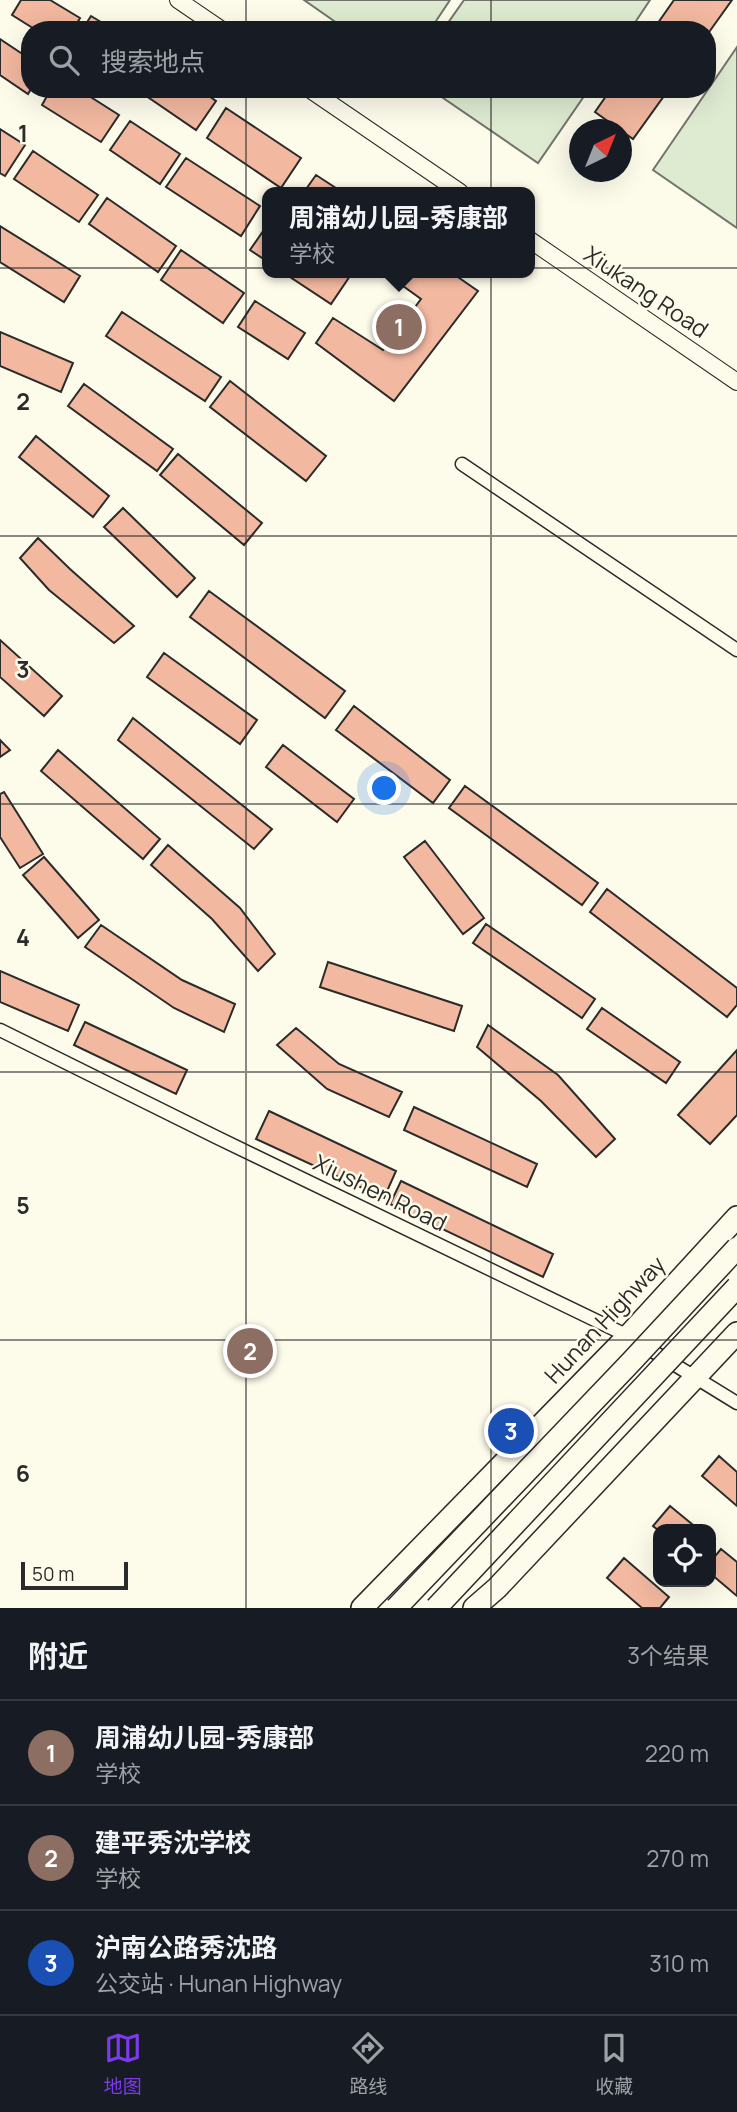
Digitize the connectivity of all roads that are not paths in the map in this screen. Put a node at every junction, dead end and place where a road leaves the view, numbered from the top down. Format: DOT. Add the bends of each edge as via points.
graph roads {
  1 [pos="178,0"];
  2 [pos="209,21"];
  3 [pos="322,98"];
  4 [pos="453,187"];
  5 [pos="535,243"];
  6 [pos="737,382"];
  7 [pos="462,464"];
  8 [pos="737,650"];
  9 [pos="0,1030"];
  10 [pos="737,1217"];
  11 [pos="737,1248"];
  12 [pos="737,1287"];
  13 [pos="737,1333"];
  14 [pos="628,1336"];
  15 [pos="696,1377"];
  16 [pos="737,1403"];
  17 [pos="362,1608"];
  18 [pos="396,1608"];
  19 [pos="436,1608"];
  20 [pos="474,1608"];
  1 -- 2 [label="street"];
  3 -- 4 [label="street"];
  5 -- 6 [label="street, Xiukang Road"];
  7 -- 8 [label="street"];
  9 -- 14 [label="street, Xiushen Road"];
  10 -- 14 [label="main road, Hunan Highway"];
  11 -- 18 [label="main road, bridge"];
  12 -- 19 [label="main road, bridge"];
  13 -- 15 [label="main road"];
  14 -- 15 [label="street, Xiushen Road"];
  14 -- 17 [label="main road, Hunan Highway"];
  15 -- 16 [label="street, Xiushen Road"];
  15 -- 20 [label="main road"];
}
